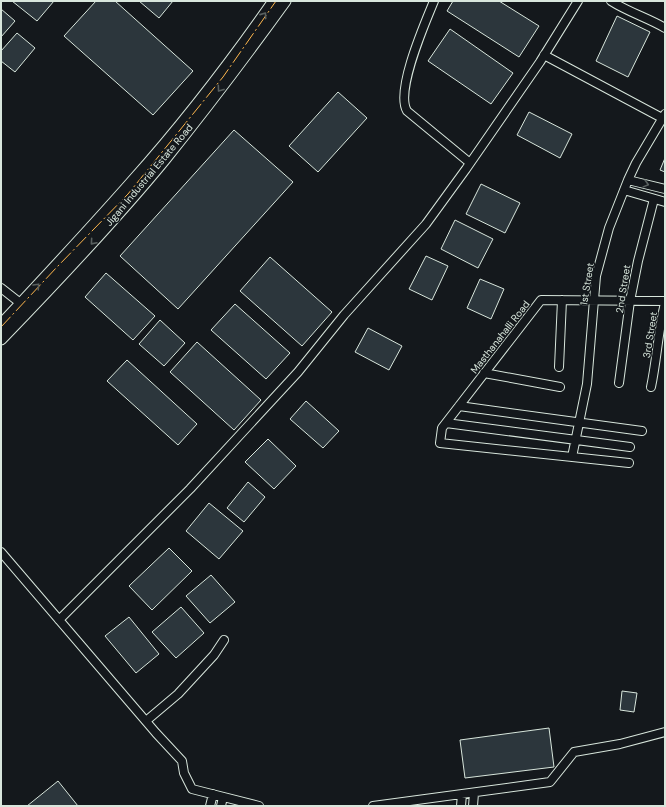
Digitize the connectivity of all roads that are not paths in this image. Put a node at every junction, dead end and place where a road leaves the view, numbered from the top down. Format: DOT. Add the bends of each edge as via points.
graph roads {
  1 [pos="274,1"];
  2 [pos="285,1"];
  3 [pos="434,1"];
  4 [pos="578,1"];
  5 [pos="612,1"];
  6 [pos="665,28"];
  7 [pos="544,55"];
  8 [pos="664,116"];
  9 [pos="470,163"];
  10 [pos="628,180"];
  11 [pos="665,189"];
  12 [pos="624,190"];
  13 [pos="654,199"];
  14 [pos="665,202"];
  15 [pos="1,288"];
  16 [pos="562,300"];
  17 [pos="594,300"];
  18 [pos="630,301"];
  19 [pos="665,302"];
  20 [pos="25,306"];
  21 [pos="1,325"];
  22 [pos="1,339"];
  23 [pos="559,367"];
  24 [pos="484,373"];
  25 [pos="619,384"];
  26 [pos="560,387"];
  27 [pos="651,387"];
  28 [pos="459,406"];
  29 [pos="578,421"];
  30 [pos="444,425"];
  31 [pos="642,431"];
  32 [pos="575,440"];
  33 [pos="630,447"];
  34 [pos="572,458"];
  35 [pos="629,463"];
  36 [pos="1,552"];
  37 [pos="59,620"];
  38 [pos="224,640"];
  39 [pos="146,721"];
  40 [pos="665,732"];
  41 [pos="474,793"];
  42 [pos="213,794"];
  43 [pos="462,794"];
  44 [pos="223,797"];
  45 [pos="210,806"];
  46 [pos="221,806"];
  47 [pos="259,806"];
  48 [pos="373,806"];
  49 [pos="461,806"];
  50 [pos="473,806"];
  20 -- 1 [label="main road, Jigani Industrial Estate Road, one-way" via="133,181 240,50"];
  2 -- 20 [label="main road, Jigani Industrial Estate Road, one-way" via="164,160 89,247"];
  3 -- 9 [label="street" via="404,88 404,106"];
  4 -- 7 [label="street"];
  5 -- 6 [label="street"];
  7 -- 8 [label="street"];
  7 -- 9 [label="street"];
  8 -- 10 [label="street"];
  9 -- 37 [label="street" via="426,224 344,315 298,372 190,489"];
  10 -- 11 [label="street, one-way"];
  10 -- 12 [label="street"];
  12 -- 13 [label="street"];
  12 -- 17 [label="street, 1st Street" via="609,228 596,276"];
  13 -- 14 [label="street"];
  13 -- 18 [label="street, 2nd Street"];
  15 -- 20 [label="street"];
  16 -- 17 [label="street, Masthanahalli Road"];
  16 -- 23 [label="street"];
  16 -- 24 [label="street, Masthanahalli Road" via="542,300"];
  17 -- 18 [label="street, Masthanahalli Road"];
  17 -- 29 [label="street, 1st Street" via="587,384"];
  18 -- 19 [label="street, Masthanahalli Road"];
  18 -- 25 [label="street, 2nd Street"];
  19 -- 27 [label="street, 3rd Street"];
  20 -- 21 [label="main road, Jigani Industrial Estate Road"];
  20 -- 22 [label="main road, Jigani Industrial Estate Road"];
  24 -- 26 [label="street"];
  24 -- 28 [label="street, Masthanahalli Road"];
  28 -- 29 [label="street"];
  28 -- 30 [label="street, Masthanahalli Road"];
  29 -- 31 [label="street"];
  29 -- 32 [label="street, 1st Street"];
  30 -- 32 [label="street"];
  30 -- 34 [label="street" via="440,443"];
  32 -- 33 [label="street"];
  32 -- 34 [label="street, 1st Street"];
  34 -- 35 [label="street"];
  36 -- 37 [label="street"];
  37 -- 39 [label="street"];
  38 -- 39 [label="street" via="214,655 178,694"];
  39 -- 42 [label="street" via="182,761 184,773 192,788"];
  40 -- 41 [label="street" via="620,744 574,752 550,782"];
  41 -- 43 [label="street"];
  41 -- 50 [label="street"];
  42 -- 44 [label="street"];
  42 -- 45 [label="street"];
  43 -- 48 [label="street"];
  43 -- 49 [label="street"];
  44 -- 46 [label="street"];
  44 -- 47 [label="street"];
}
